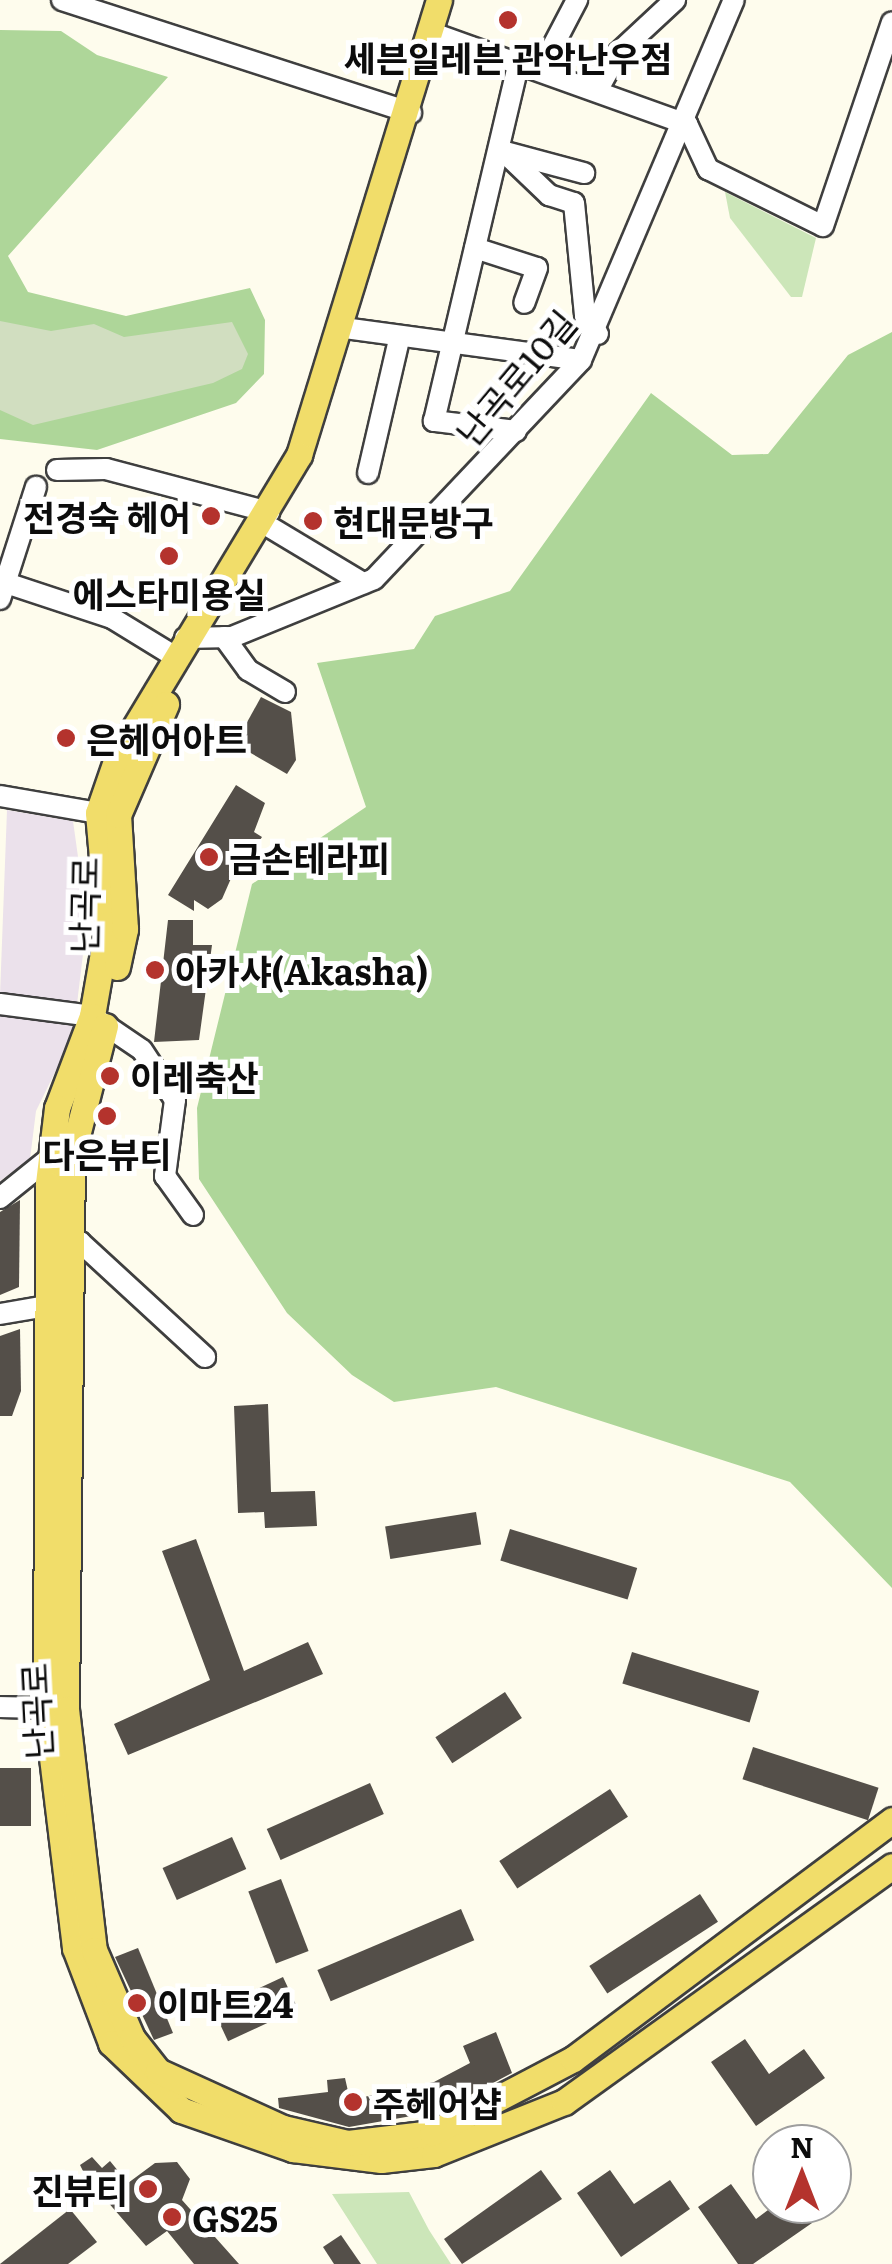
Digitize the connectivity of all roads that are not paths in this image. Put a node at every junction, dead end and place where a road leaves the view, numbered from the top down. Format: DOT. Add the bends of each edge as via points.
graph roads {
  1 [pos="62,0"];
  2 [pos="438,0"];
  3 [pos="454,0"];
  4 [pos="577,0"];
  5 [pos="675,0"];
  6 [pos="734,0"];
  7 [pos="892,22"];
  8 [pos="440,37"];
  9 [pos="519,62"];
  10 [pos="542,67"];
  11 [pos="598,92"];
  12 [pos="411,113"];
  13 [pos="687,124"];
  14 [pos="503,151"];
  15 [pos="584,173"];
  16 [pos="475,248"];
  17 [pos="524,304"];
  18 [pos="349,330"];
  19 [pos="598,334"];
  20 [pos="399,340"];
  21 [pos="446,344"];
  22 [pos="581,360"];
  23 [pos="516,431"];
  24 [pos="57,470"];
  25 [pos="368,473"];
  26 [pos="36,487"];
  27 [pos="268,522"];
  28 [pos="363,583"];
  29 [pos="2,587"];
  30 [pos="196,642"];
  31 [pos="284,692"];
  32 [pos="0,796"];
  33 [pos="98,812"];
  34 [pos="0,1004"];
  35 [pos="99,1020"];
  36 [pos="52,1157"];
  37 [pos="0,1198"];
  38 [pos="193,1215"];
  39 [pos="61,1237"];
  40 [pos="47,1306"];
  41 [pos="0,1314"];
  42 [pos="205,1357"];
  43 [pos="0,1706"];
  44 [pos="46,1708"];
  45 [pos="892,1820"];
  46 [pos="892,1866"];
  1 -- 12 [label="street"];
  2 -- 8 [label="main road, 난곡로"];
  3 -- 8 [label="main road, 난곡로"];
  4 -- 10 [label="street"];
  5 -- 11 [label="street" via="618,52"];
  6 -- 13 [label="street, 난곡로10길"];
  7 -- 13 [label="street" via="823,226 708,169"];
  8 -- 9 [label="street"];
  8 -- 12 [label="main road, 난곡로"];
  8 -- 18 [label="main road, 난곡로"];
  9 -- 10 [label="street"];
  9 -- 14 [label="street"];
  10 -- 11 [label="street"];
  11 -- 13 [label="street"];
  12 -- 18 [label="main road, 난곡로"];
  13 -- 19 [label="street, 난곡로10길"];
  14 -- 15 [label="street"];
  14 -- 16 [label="street"];
  14 -- 19 [label="street" via="549,194 574,204 585,316"];
  16 -- 17 [label="street" via="537,268"];
  16 -- 21 [label="street"];
  18 -- 20 [label="street"];
  18 -- 27 [label="main road, 난곡로"];
  19 -- 22 [label="street, 난곡로10길"];
  20 -- 21 [label="street"];
  20 -- 25 [label="street"];
  21 -- 22 [label="street"];
  21 -- 23 [label="street" via="434,421"];
  22 -- 23 [label="street, 난곡로10길"];
  23 -- 28 [label="street, 난곡로10길" via="409,548"];
  24 -- 27 [label="street" via="106,469"];
  26 -- 29 [label="street"];
  27 -- 28 [label="street"];
  27 -- 30 [label="main road, 난곡로"];
  28 -- 30 [label="street, 난곡로10길"];
  29 -- 30 [label="street"];
  30 -- 31 [label="street"];
  30 -- 33 [label="main road, 난곡로" via="118,754"];
  30 -- 35 [label="main road, 난곡로" via="118,815 125,928"];
  32 -- 33 [label="street"];
  33 -- 35 [label="main road, 난곡로" via="108,924"];
  34 -- 35 [label="street"];
  35 -- 36 [label="main road, 난곡로" via="57,1108"];
  35 -- 38 [label="street" via="142,1050 169,1088 164,1176"];
  35 -- 39 [label="main road, 난곡로" via="78,1109"];
  36 -- 37 [label="street"];
  36 -- 39 [label="main road, 난곡로"];
  39 -- 40 [label="main road, 난곡로"];
  39 -- 42 [label="street"];
  39 -- 45 [label="main road, 난곡로" via="66,1709 94,1950 132,2038 158,2071 315,2136 348,2143 432,2133 573,2059"];
  40 -- 41 [label="street"];
  40 -- 44 [label="main road, 난곡로"];
  43 -- 44 [label="street"];
  44 -- 46 [label="main road, 난곡로" via="75,1948 111,2043 180,2110 293,2149 381,2160 434,2154 564,2102"];
}
